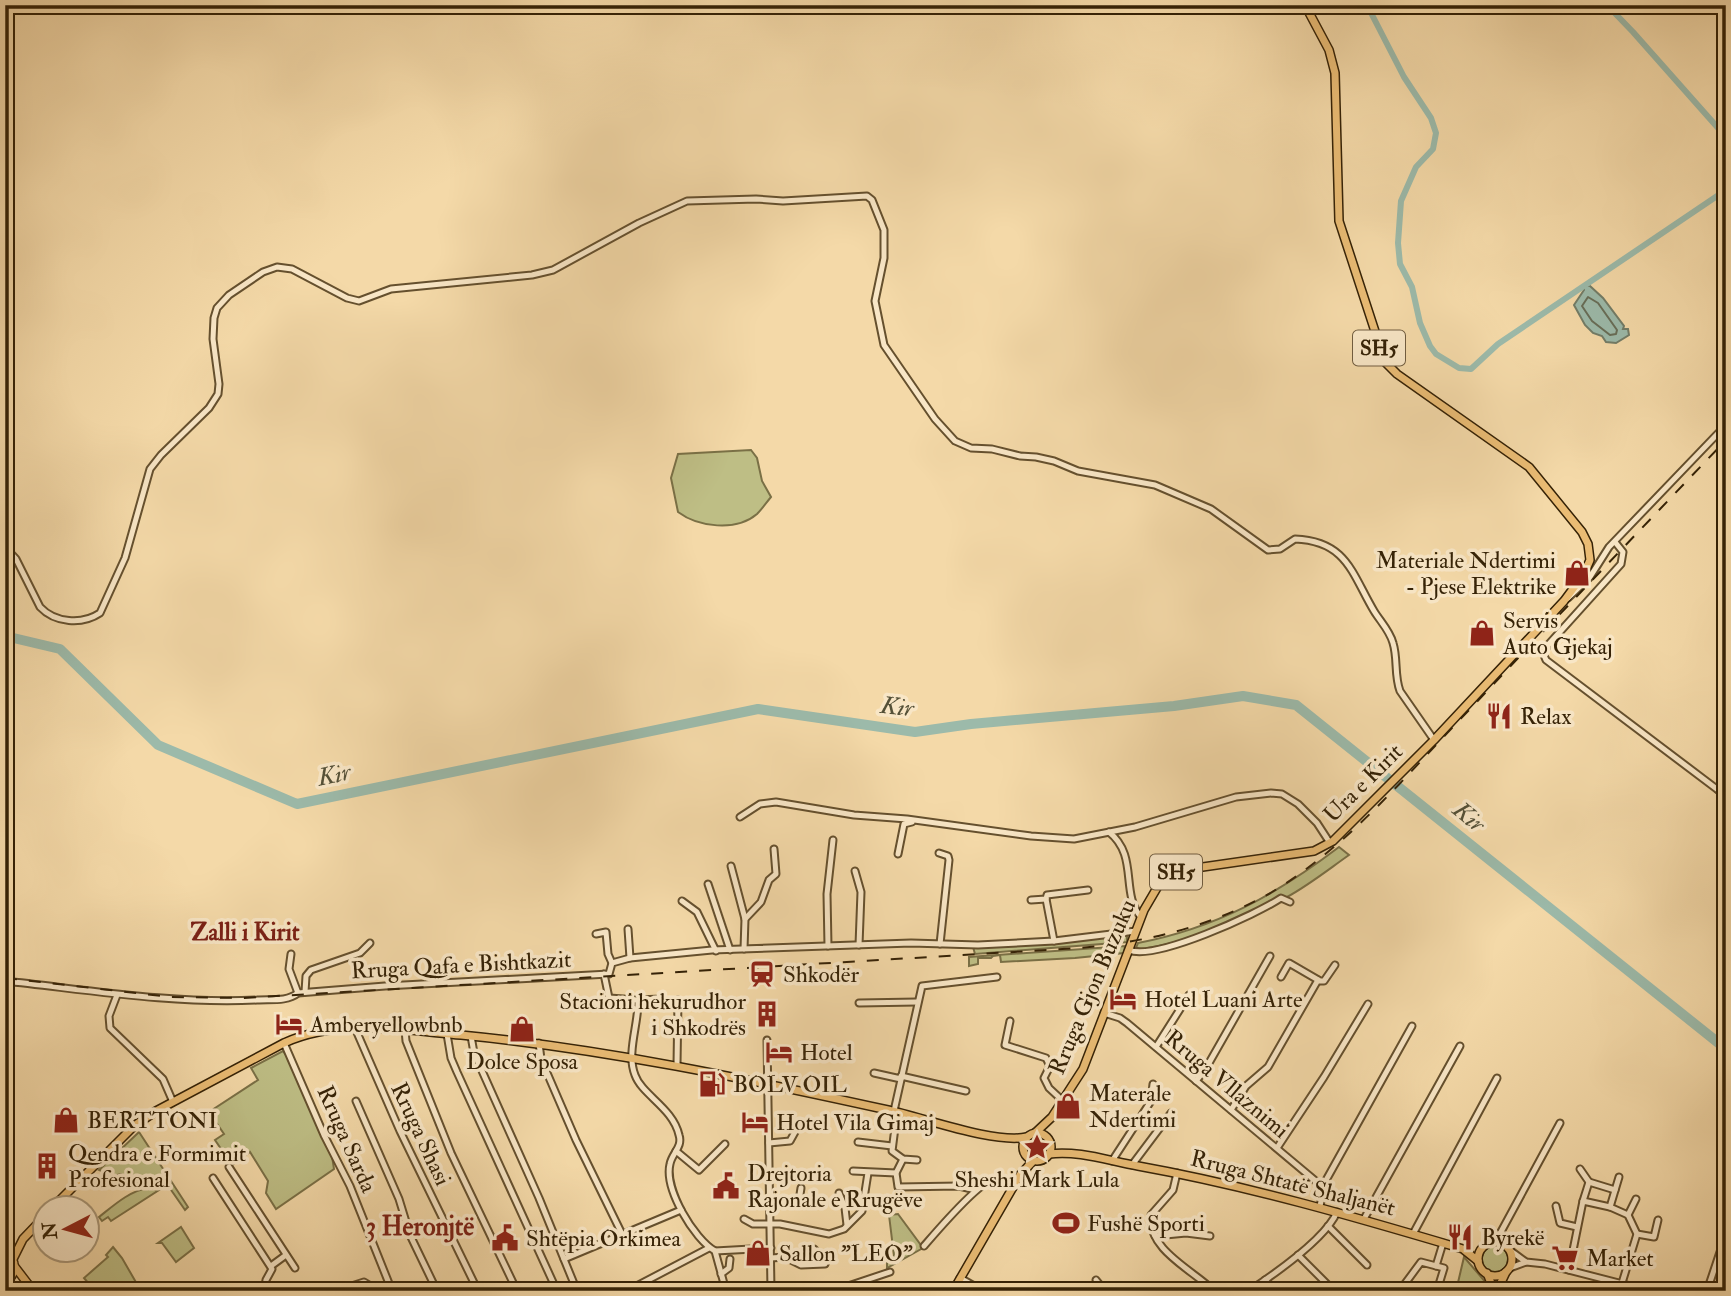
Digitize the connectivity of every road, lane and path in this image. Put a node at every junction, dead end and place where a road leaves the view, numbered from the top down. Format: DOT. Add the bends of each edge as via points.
graph roads {
  1 [pos="1305,5"];
  2 [pos="1726,425"];
  3 [pos="1615,542"];
  4 [pos="5,547"];
  5 [pos="1564,601"];
  6 [pos="1434,740"];
  7 [pos="1726,781"];
  8 [pos="1718,790"];
  9 [pos="1726,796"];
  10 [pos="740,817"];
  11 [pos="912,822"];
  12 [pos="1109,832"];
  13 [pos="833,840"];
  14 [pos="1332,842"];
  15 [pos="775,849"];
  16 [pos="939,853"];
  17 [pos="898,854"];
  18 [pos="731,866"];
  19 [pos="855,871"];
  20 [pos="708,884"];
  21 [pos="1088,890"];
  22 [pos="1046,899"];
  23 [pos="1031,900"];
  24 [pos="682,901"];
  25 [pos="1290,902"];
  26 [pos="1141,918"];
  27 [pos="745,919"];
  28 [pos="628,929"];
  29 [pos="1136,931"];
  30 [pos="596,934"];
  31 [pos="1054,941"];
  32 [pos="370,943"];
  33 [pos="940,944"];
  34 [pos="859,945"];
  35 [pos="828,946"];
  36 [pos="744,949"];
  37 [pos="730,950"];
  38 [pos="1129,950"];
  39 [pos="716,951"];
  40 [pos="291,954"];
  41 [pos="1270,956"];
  42 [pos="630,958"];
  43 [pos="612,963"];
  44 [pos="1335,965"];
  45 [pos="604,974"];
  46 [pos="1281,976"];
  47 [pos="997,977"];
  48 [pos="1318,980"];
  49 [pos="5,981"];
  50 [pos="305,992"];
  51 [pos="298,993"];
  52 [pos="117,995"];
  53 [pos="1189,995"];
  54 [pos="661,999"];
  55 [pos="638,1000"];
  56 [pos="678,1000"];
  57 [pos="917,1002"];
  58 [pos="859,1003"];
  59 [pos="1368,1004"];
  60 [pos="1104,1013"];
  61 [pos="1010,1021"];
  62 [pos="1412,1026"];
  63 [pos="355,1028"];
  64 [pos="405,1030"];
  65 [pos="447,1034"];
  66 [pos="471,1036"];
  67 [pos="767,1040"];
  68 [pos="284,1043"];
  69 [pos="539,1043"];
  70 [pos="1460,1046"];
  71 [pos="1156,1047"];
  72 [pos="633,1057"];
  73 [pos="677,1065"];
  74 [pos="874,1073"];
  75 [pos="901,1078"];
  76 [pos="1497,1078"];
  77 [pos="1196,1081"];
  78 [pos="1153,1084"];
  79 [pos="769,1085"];
  80 [pos="966,1091"];
  81 [pos="356,1101"];
  82 [pos="1063,1101"];
  83 [pos="173,1102"];
  84 [pos="1231,1110"];
  85 [pos="896,1111"];
  86 [pos="1171,1113"];
  87 [pos="1052,1117"];
  88 [pos="1560,1123"];
  89 [pos="794,1127"];
  90 [pos="1031,1135"];
  91 [pos="1002,1138"];
  92 [pos="1048,1139"];
  93 [pos="858,1142"];
  94 [pos="769,1143"];
  95 [pos="725,1144"];
  96 [pos="892,1146"];
  97 [pos="1276,1148"];
  98 [pos="676,1152"];
  99 [pos="1025,1152"];
  100 [pos="1071,1153"];
  101 [pos="1049,1154"];
  102 [pos="903,1159"];
  103 [pos="917,1160"];
  104 [pos="1034,1160"];
  105 [pos="1112,1161"];
  106 [pos="1132,1165"];
  107 [pos="229,1167"];
  108 [pos="1580,1169"];
  109 [pos="853,1171"];
  110 [pos="868,1173"];
  111 [pos="1177,1173"];
  112 [pos="896,1174"];
  113 [pos="1020,1175"];
  114 [pos="1619,1177"];
  115 [pos="213,1178"];
  116 [pos="1589,1182"];
  117 [pos="801,1188"];
  118 [pos="1013,1188"];
  119 [pos="1324,1188"];
  120 [pos="976,1190"];
  121 [pos="1615,1190"];
  122 [pos="839,1193"];
  123 [pos="67,1194"];
  124 [pos="1636,1199"];
  125 [pos="1583,1201"];
  126 [pos="770,1204"];
  127 [pos="1320,1206"];
  128 [pos="1556,1206"];
  129 [pos="1610,1207"];
  130 [pos="681,1210"];
  131 [pos="1337,1212"];
  132 [pos="1628,1215"];
  133 [pos="744,1219"];
  134 [pos="1364,1219"];
  135 [pos="1658,1220"];
  136 [pos="771,1224"];
  137 [pos="847,1225"];
  138 [pos="1328,1226"];
  139 [pos="1577,1227"];
  140 [pos="32,1230"];
  141 [pos="622,1234"];
  142 [pos="1413,1234"];
  143 [pos="1637,1234"];
  144 [pos="1726,1234"];
  145 [pos="1156,1236"];
  146 [pos="1210,1236"];
  147 [pos="23,1239"];
  148 [pos="1496,1241"];
  149 [pos="1443,1243"];
  150 [pos="924,1246"];
  151 [pos="1483,1247"];
  152 [pos="771,1248"];
  153 [pos="1463,1249"];
  154 [pos="712,1250"];
  155 [pos="5,1251"];
  156 [pos="1511,1251"];
  157 [pos="286,1255"];
  158 [pos="1298,1255"];
  159 [pos="785,1257"];
  160 [pos="771,1258"];
  161 [pos="564,1259"];
  162 [pos="730,1259"];
  163 [pos="1478,1261"];
  164 [pos="1526,1262"];
  165 [pos="14,1263"];
  166 [pos="1367,1265"];
  167 [pos="271,1266"];
  168 [pos="1436,1266"];
  169 [pos="295,1268"];
  170 [pos="1508,1270"];
  171 [pos="1569,1270"];
  172 [pos="890,1272"];
  173 [pos="1487,1273"];
  174 [pos="722,1274"];
  175 [pos="960,1278"];
  176 [pos="1096,1280"];
  177 [pos="1265,1280"];
  178 [pos="7,1281"];
  179 [pos="1622,1283"];
  180 [pos="27,1284"];
  181 [pos="1647,1290"];
  182 [pos="38,1291"];
  183 [pos="264,1291"];
  184 [pos="284,1291"];
  185 [pos="336,1291"];
  186 [pos="372,1291"];
  187 [pos="393,1291"];
  188 [pos="437,1291"];
  189 [pos="478,1291"];
  190 [pos="517,1291"];
  191 [pos="557,1291"];
  192 [pos="577,1291"];
  193 [pos="627,1291"];
  194 [pos="726,1291"];
  195 [pos="771,1291"];
  196 [pos="833,1291"];
  197 [pos="953,1291"];
  198 [pos="983,1291"];
  199 [pos="1105,1291"];
  200 [pos="1213,1291"];
  201 [pos="1249,1291"];
  202 [pos="1276,1291"];
  203 [pos="1334,1291"];
  204 [pos="1429,1291"];
  205 [pos="1437,1291"];
  206 [pos="1495,1291"];
  207 [pos="1707,1291"];
  1 -- 5 [label="main road, SH5" via="1332,58 1339,220 1382,355 1396,374 1523,462 1582,532 1590,560"];
  2 -- 3 [label="street"];
  3 -- 5 [label="street" via="1585,584"];
  3 -- 8 [label="street" via="1623,552 1621,564 1548,645 1546,660"];
  4 -- 6 [label="street" via="45,613 79,621 100,612 125,558 150,469 218,394 213,330 217,308 268,269 292,269 347,298 364,300 390,289 553,270 687,201 867,196 873,200 884,230 884,258 875,301 884,345 949,436 971,448 1035,457 1078,471 1155,485 1211,509 1272,551 1295,539 1335,551 1355,573 1393,642 1397,684"];
  5 -- 6 [label="main road, SH5"];
  6 -- 14 [label="main road, Ura e Kirit / SH5"];
  7 -- 8 [label="street"];
  8 -- 9 [label="street"];
  10 -- 11 [label="street" via="770,801"];
  11 -- 12 [label="street" via="1065,840"];
  11 -- 17 [label="street" via="904,824"];
  12 -- 14 [label="street" via="1236,797 1271,793 1298,804"];
  12 -- 26 [label="street" via="1126,855 1134,906"];
  13 -- 35 [label="street"];
  14 -- 26 [label="main road, Rruga Gjon Buzuku / SH5" via="1305,853 1175,873 1155,888"];
  15 -- 27 [label="street" via="776,874 761,902"];
  16 -- 33 [label="street" via="949,858"];
  18 -- 27 [label="street"];
  19 -- 34 [label="street" via="861,892"];
  20 -- 37 [label="street"];
  21 -- 22 [label="street" via="1047,895"];
  22 -- 23 [label="street"];
  22 -- 31 [label="street"];
  24 -- 39 [label="street" via="696,912"];
  25 -- 38 [label="street" via="1281,898 1242,920 1159,949"];
  26 -- 29 [label="main road, Rruga Gjon Buzuku / SH5"];
  27 -- 36 [label="street"];
  28 -- 42 [label="street"];
  29 -- 31 [label="street"];
  29 -- 38 [label="main road, Rruga Gjon Buzuku / SH5"];
  30 -- 43 [label="street, Rruga Qafa e Bishtkazit" via="606,932"];
  31 -- 33 [label="street"];
  32 -- 50 [label="street, Rruga Qafa e Bishtkazit" via="360,953 311,970"];
  33 -- 34 [label="street"];
  34 -- 35 [label="street"];
  35 -- 36 [label="street"];
  36 -- 37 [label="street"];
  37 -- 39 [label="street"];
  38 -- 60 [label="main road, Rruga Gjon Buzuku / SH5"];
  39 -- 42 [label="street"];
  40 -- 51 [label="street" via="289,970"];
  41 -- 77 [label="street"];
  42 -- 43 [label="street"];
  43 -- 45 [label="street, Rruga Qafa e Bishtkazit" via="609,974"];
  44 -- 48 [label="street" via="1324,981"];
  45 -- 50 [label="street, Rruga Qafa e Bishtkazit"];
  45 -- 55 [label="street" via="609,998"];
  46 -- 48 [label="street" via="1289,963"];
  47 -- 57 [label="street" via="926,985"];
  48 -- 84 [label="street" via="1268,1067 1246,1086"];
  49 -- 52 [label="street, Rruga Qafa e Bishtkazit"];
  50 -- 51 [label="street, Rruga Qafa e Bishtkazit"];
  51 -- 52 [label="street, Rruga Qafa e Bishtkazit" via="291,998 194,1001"];
  52 -- 83 [label="street" via="110,1028 163,1079"];
  53 -- 71 [label="street"];
  54 -- 55 [label="street"];
  55 -- 72 [label="street"];
  56 -- 73 [label="street"];
  57 -- 58 [label="street"];
  57 -- 75 [label="street"];
  59 -- 97 [label="street"];
  60 -- 71 [label="street, Rruga Vllaznimi" via="1120,1018"];
  60 -- 82 [label="main road, Rruga Gjon Buzuku / SH5" via="1083,1069"];
  61 -- 82 [label="street" via="1005,1045 1046,1058 1050,1066 1044,1078"];
  62 -- 119 [label="street"];
  63 -- 64 [label="main road"];
  63 -- 68 [label="main road" via="313,1032"];
  63 -- 189 [label="street, Rruga Shasi"];
  64 -- 65 [label="main road"];
  64 -- 190 [label="street" via="451,1153"];
  65 -- 66 [label="main road"];
  65 -- 191 [label="street" via="457,1072"];
  66 -- 69 [label="main road"];
  66 -- 161 [label="street" via="474,1053"];
  67 -- 79 [label="street"];
  68 -- 83 [label="main road"];
  68 -- 187 [label="street, Rruga Sarda"];
  69 -- 72 [label="main road"];
  69 -- 141 [label="street" via="541,1059 576,1140"];
  70 -- 134 [label="street"];
  71 -- 77 [label="street, Rruga Vllaznimi"];
  72 -- 73 [label="main road"];
  72 -- 98 [label="street" via="636,1078 677,1127"];
  73 -- 79 [label="main road"];
  74 -- 75 [label="street"];
  75 -- 80 [label="street"];
  75 -- 85 [label="street"];
  76 -- 142 [label="street"];
  77 -- 84 [label="street, Rruga Vllaznimi"];
  78 -- 105 [label="street" via="1151,1101"];
  79 -- 85 [label="main road"];
  79 -- 94 [label="street"];
  81 -- 188 [label="street"];
  82 -- 87 [label="main road, Rruga Gjon Buzuku / SH5"];
  83 -- 123 [label="main road" via="134,1126"];
  84 -- 97 [label="street, Rruga Vllaznimi"];
  85 -- 91 [label="main road"];
  85 -- 96 [label="street"];
  86 -- 106 [label="street"];
  87 -- 90 [label="main road, Rruga Gjon Buzuku / SH5"];
  87 -- 92 [label="main road, Rruga Gjon Buzuku / SH5"];
  88 -- 148 [label="street"];
  89 -- 94 [label="street" via="790,1141"];
  90 -- 91 [label="main road"];
  90 -- 92 [label="main road"];
  90 -- 99 [label="main road" via="1024,1143"];
  91 -- 99 [label="main road"];
  92 -- 100 [label="main road, Rruga Shtatë Shaljanët"];
  92 -- 101 [label="main road, SH5"];
  93 -- 96 [label="street"];
  94 -- 126 [label="street"];
  95 -- 98 [label="street" via="699,1170"];
  96 -- 102 [label="street" via="894,1154"];
  97 -- 119 [label="street, Rruga Vllaznimi"];
  98 -- 130 [label="street" via="669,1180"];
  99 -- 104 [label="main road"];
  99 -- 113 [label="main road"];
  100 -- 101 [label="main road, Rruga Shtatë Shaljanët"];
  100 -- 105 [label="main road, Rruga Shtatë Shaljanët"];
  101 -- 104 [label="main road"];
  102 -- 103 [label="street"];
  102 -- 112 [label="street"];
  104 -- 113 [label="main road"];
  105 -- 106 [label="main road, Rruga Shtatë Shaljanët"];
  106 -- 111 [label="main road, Rruga Shtatë Shaljanët"];
  107 -- 157 [label="street"];
  108 -- 116 [label="street"];
  109 -- 110 [label="street"];
  110 -- 112 [label="street"];
  110 -- 137 [label="street" via="862,1211"];
  111 -- 127 [label="main road, Rruga Shtatë Shaljanët"];
  111 -- 145 [label="street" via="1172,1189 1151,1215"];
  112 -- 120 [label="street" via="901,1188 960,1186"];
  113 -- 118 [label="main road"];
  114 -- 121 [label="street"];
  115 -- 167 [label="street"];
  116 -- 121 [label="street"];
  116 -- 125 [label="street"];
  117 -- 126 [label="street" via="799,1201"];
  118 -- 120 [label="street" via="994,1179"];
  118 -- 175 [label="main road"];
  119 -- 127 [label="street"];
  120 -- 150 [label="street"];
  121 -- 129 [label="street"];
  122 -- 137 [label="street"];
  124 -- 132 [label="street"];
  125 -- 129 [label="street"];
  125 -- 139 [label="street"];
  126 -- 136 [label="street"];
  127 -- 131 [label="main road, Rruga Shtatë Shaljanët"];
  128 -- 139 [label="street" via="1560,1223"];
  129 -- 132 [label="street"];
  130 -- 141 [label="street"];
  130 -- 154 [label="street"];
  131 -- 134 [label="main road, Rruga Shtatë Shaljanët"];
  131 -- 138 [label="street"];
  132 -- 143 [label="street"];
  133 -- 136 [label="street"];
  134 -- 142 [label="main road, Rruga Shtatë Shaljanët"];
  135 -- 143 [label="street" via="1654,1237"];
  136 -- 137 [label="street" via="829,1234"];
  136 -- 152 [label="street"];
  138 -- 158 [label="street"];
  138 -- 166 [label="street"];
  139 -- 171 [label="street"];
  140 -- 147 [label="main road"];
  141 -- 161 [label="street"];
  142 -- 149 [label="main road, Rruga Shtatë Shaljanët"];
  143 -- 179 [label="street"];
  144 -- 207 [label="street"];
  145 -- 146 [label="street"];
  145 -- 200 [label="street" via="1170,1255"];
  147 -- 155 [label="main road"];
  147 -- 165 [label="main road"];
  148 -- 151 [label="main road"];
  148 -- 156 [label="main road"];
  149 -- 153 [label="main road, Rruga Shtatë Shaljanët"];
  149 -- 168 [label="street"];
  151 -- 153 [label="main road, Rruga Shtatë Shaljanët"];
  151 -- 163 [label="main road"];
  152 -- 154 [label="street"];
  152 -- 160 [label="street"];
  153 -- 163 [label="main road, Rruga Shtatë Shaljanët"];
  154 -- 174 [label="street"];
  154 -- 193 [label="street"];
  155 -- 165 [label="main road"];
  156 -- 164 [label="street"];
  156 -- 170 [label="main road"];
  157 -- 167 [label="street"];
  157 -- 169 [label="street"];
  158 -- 177 [label="street"];
  158 -- 203 [label="street"];
  159 -- 159 [label="street" via="801,1265 826,1261 814,1249"];
  159 -- 160 [label="street"];
  160 -- 195 [label="street"];
  161 -- 192 [label="street"];
  162 -- 174 [label="street"];
  163 -- 173 [label="main road"];
  164 -- 170 [label="street"];
  164 -- 171 [label="street"];
  165 -- 178 [label="main road"];
  165 -- 180 [label="main road"];
  167 -- 183 [label="street"];
  168 -- 204 [label="street" via="1421,1262 1404,1285"];
  168 -- 205 [label="street" via="1444,1268"];
  170 -- 173 [label="main road" via="1500,1275"];
  170 -- 206 [label="main road"];
  171 -- 179 [label="street"];
  172 -- 196 [label="street"];
  173 -- 206 [label="main road"];
  174 -- 194 [label="street"];
  175 -- 197 [label="main road"];
  175 -- 198 [label="street"];
  176 -- 199 [label="street"];
  177 -- 201 [label="street"];
  177 -- 202 [label="street"];
  178 -- 180 [label="main road"];
  179 -- 181 [label="street"];
  180 -- 182 [label="main road"];
  183 -- 184 [label="street"];
  185 -- 186 [label="street" via="364,1282"];
}
